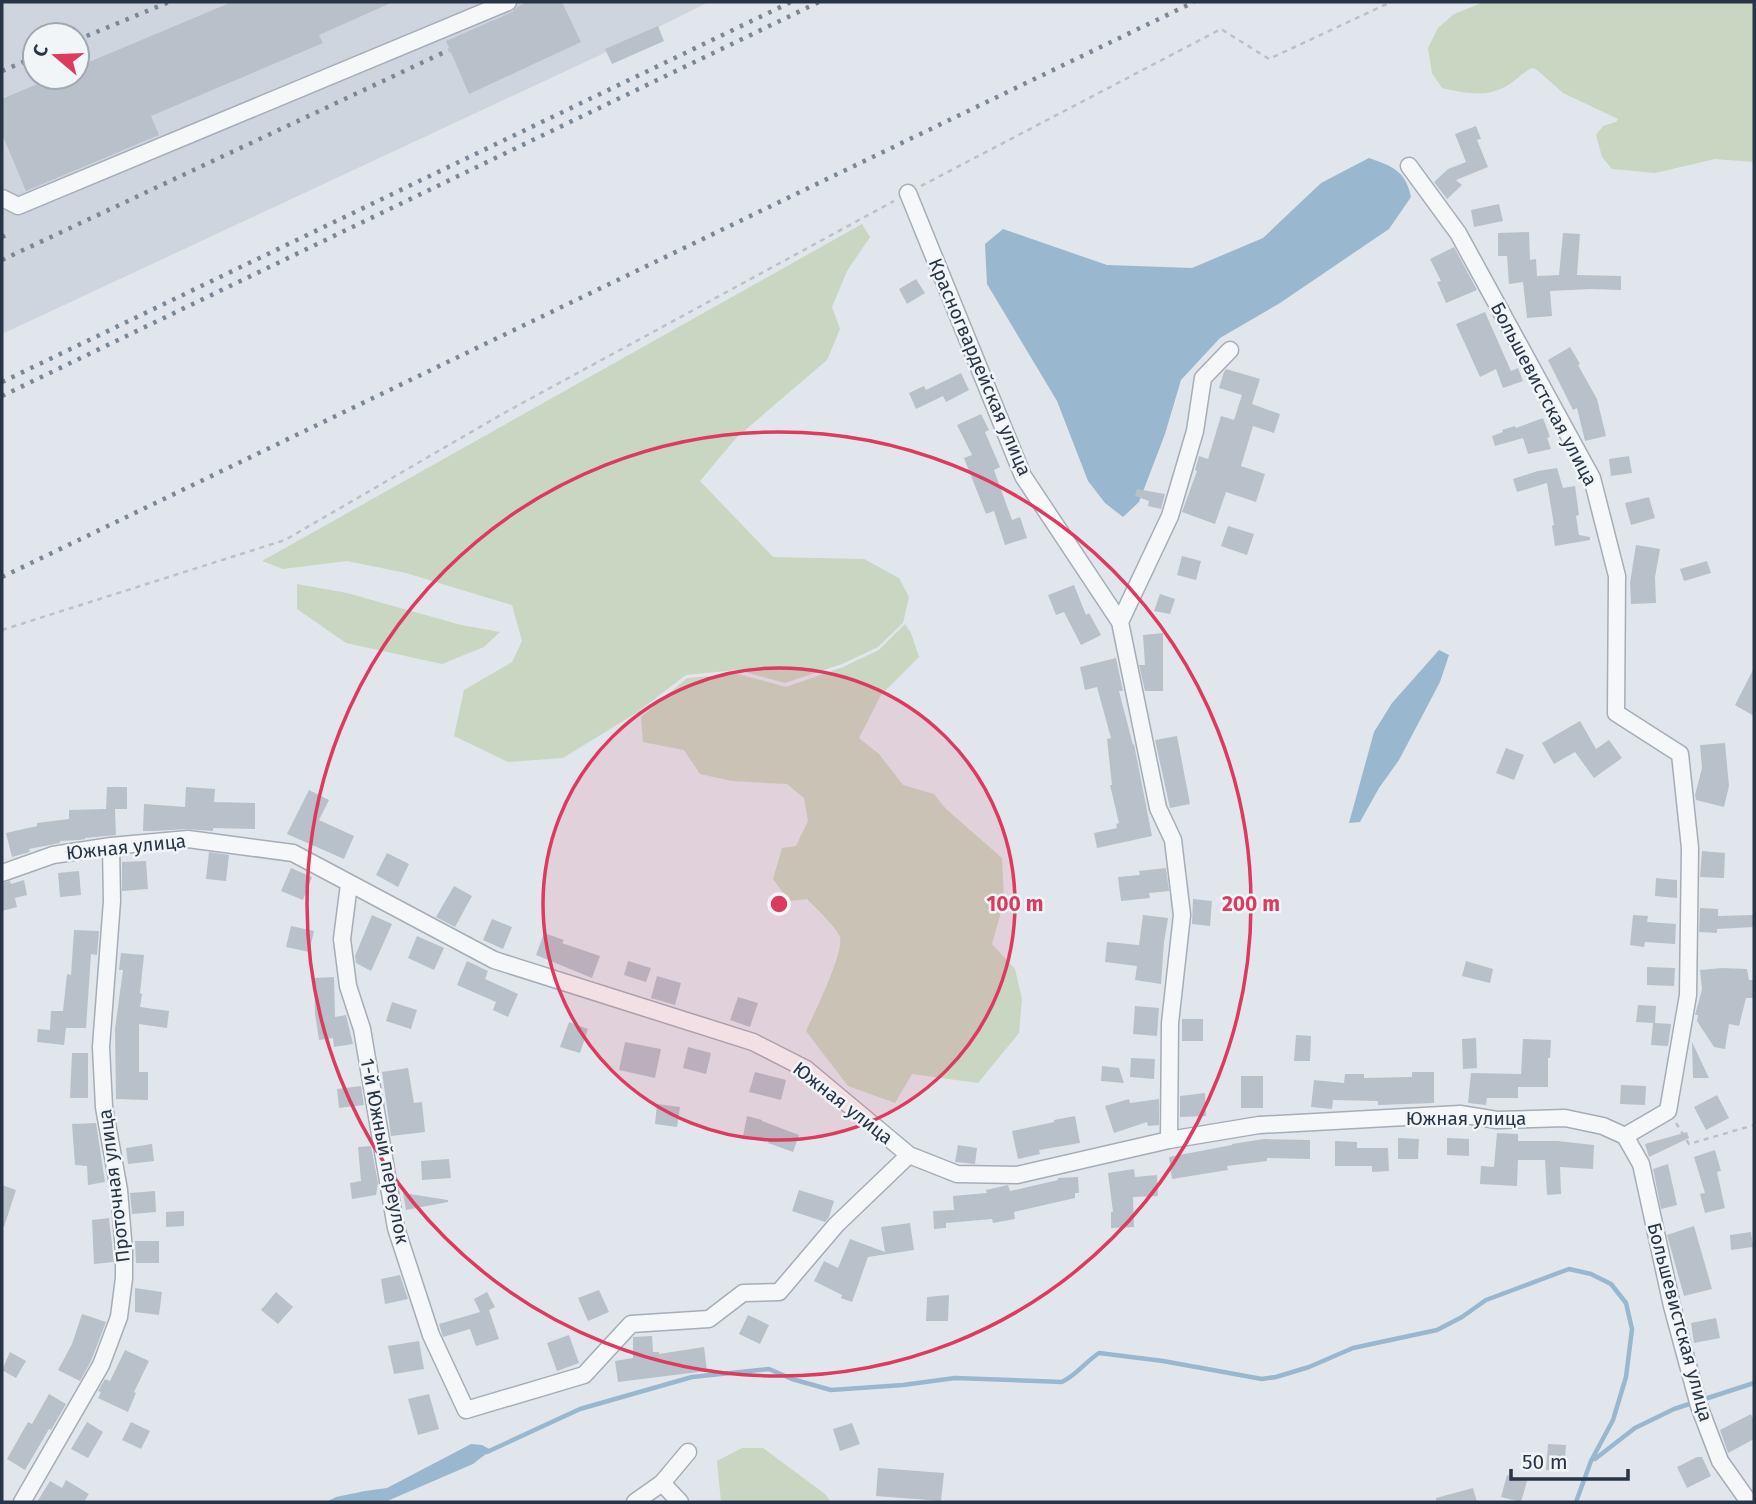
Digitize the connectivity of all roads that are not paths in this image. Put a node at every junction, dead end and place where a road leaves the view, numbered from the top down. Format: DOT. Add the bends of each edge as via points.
graph roads {
  1 [pos="508,2"];
  2 [pos="1409,166"];
  3 [pos="908,193"];
  4 [pos="2,198"];
  5 [pos="1230,350"];
  6 [pos="1120,622"];
  7 [pos="111,846"];
  8 [pos="2,873"];
  9 [pos="349,884"];
  10 [pos="1625,1136"];
  11 [pos="1169,1140"];
  12 [pos="909,1156"];
  13 [pos="688,1452"];
  14 [pos="662,1483"];
  15 [pos="22,1502"];
  16 [pos="635,1502"];
  17 [pos="680,1502"];
  18 [pos="1749,1502"];
  1 -- 4 [label="street" via="19,206"];
  2 -- 10 [label="street, Большевистская улица" via="1458,233 1592,478 1617,576 1616,713 1680,754 1690,848 1688,995 1668,1111"];
  3 -- 6 [label="street, Красногвардейская улица" via="1023,476"];
  5 -- 6 [label="street" via="1203,378 1195,431 1170,516"];
  6 -- 11 [label="street, Красногвардейская улица" via="1158,808 1172,840 1182,915 1170,1023"];
  7 -- 8 [label="street, Южная улица" via="53,855"];
  7 -- 9 [label="street, Южная улица" via="188,839 293,853"];
  7 -- 15 [label="street, Проточная улица" via="112,901 101,1047 104,1107 124,1252 119,1317 101,1365"];
  9 -- 12 [label="street, Южная улица" via="494,961 753,1042 806,1069"];
  9 -- 12 [label="street, 1-й Южный переулок" via="342,939 348,986 362,1029 396,1228 431,1335 466,1410 584,1375 631,1324 709,1319 743,1293 779,1292 836,1225"];
  10 -- 11 [label="street, Южная улица" via="1565,1118 1497,1120 1460,1114 1259,1125"];
  10 -- 18 [label="street, Большевистская улица" via="1641,1164 1697,1400 1720,1461"];
  11 -- 12 [label="street, Южная улица" via="1017,1175 957,1174"];
  13 -- 14 [label="street"];
  14 -- 16 [label="street"];
  14 -- 17 [label="street"];
}
